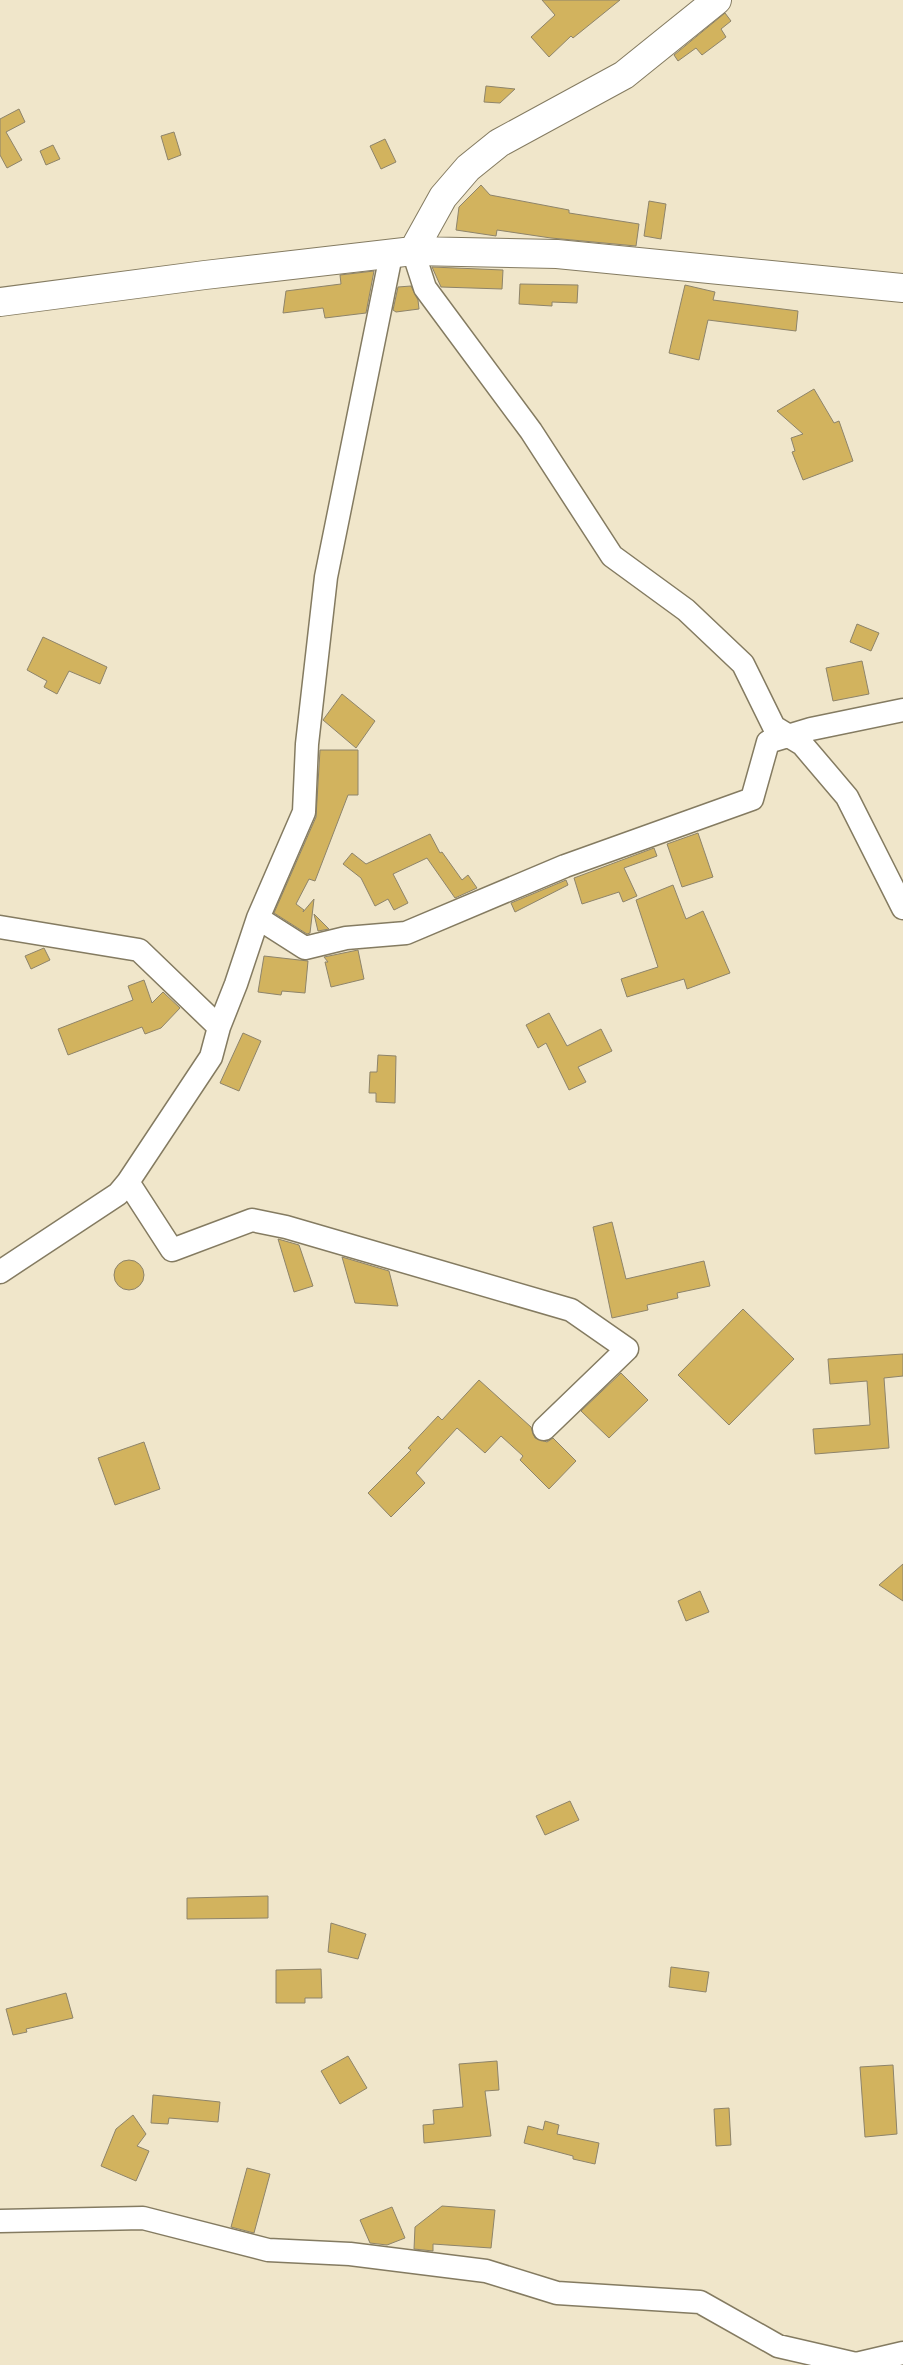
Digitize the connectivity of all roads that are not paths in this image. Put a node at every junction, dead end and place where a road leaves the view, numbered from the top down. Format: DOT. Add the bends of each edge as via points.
graph roads {
  1 [pos="717,0"];
  2 [pos="402,253"];
  3 [pos="903,288"];
  4 [pos="0,302"];
  5 [pos="903,710"];
  6 [pos="790,736"];
  7 [pos="903,908"];
  8 [pos="258,918"];
  9 [pos="0,927"];
  10 [pos="219,1027"];
  11 [pos="128,1182"];
  12 [pos="0,1272"];
  13 [pos="544,1429"];
  14 [pos="0,2221"];
  15 [pos="903,2354"];
  1 -- 2 [label="main road" via="624,75 499,142 468,168"];
  2 -- 3 [label="main road" via="558,254"];
  2 -- 4 [label="main road"];
  2 -- 6 [label="street" via="531,431 612,556 686,610 743,664 774,727"];
  2 -- 8 [label="street" via="326,577 307,744 304,812"];
  5 -- 6 [label="street"];
  6 -- 7 [label="street" via="802,744 846,797"];
  6 -- 8 [label="street" via="768,742 752,800 565,866 406,933 346,938 305,948"];
  8 -- 10 [label="street"];
  9 -- 10 [label="street" via="139,950"];
  10 -- 11 [label="street" via="211,1057"];
  11 -- 12 [label="street" via="118,1194"];
  11 -- 13 [label="street" via="172,1250 252,1220 571,1310 627,1348"];
  14 -- 15 [label="street" via="143,2218 268,2250 350,2254 486,2271 557,2293 700,2302 778,2346 856,2364"];
}
